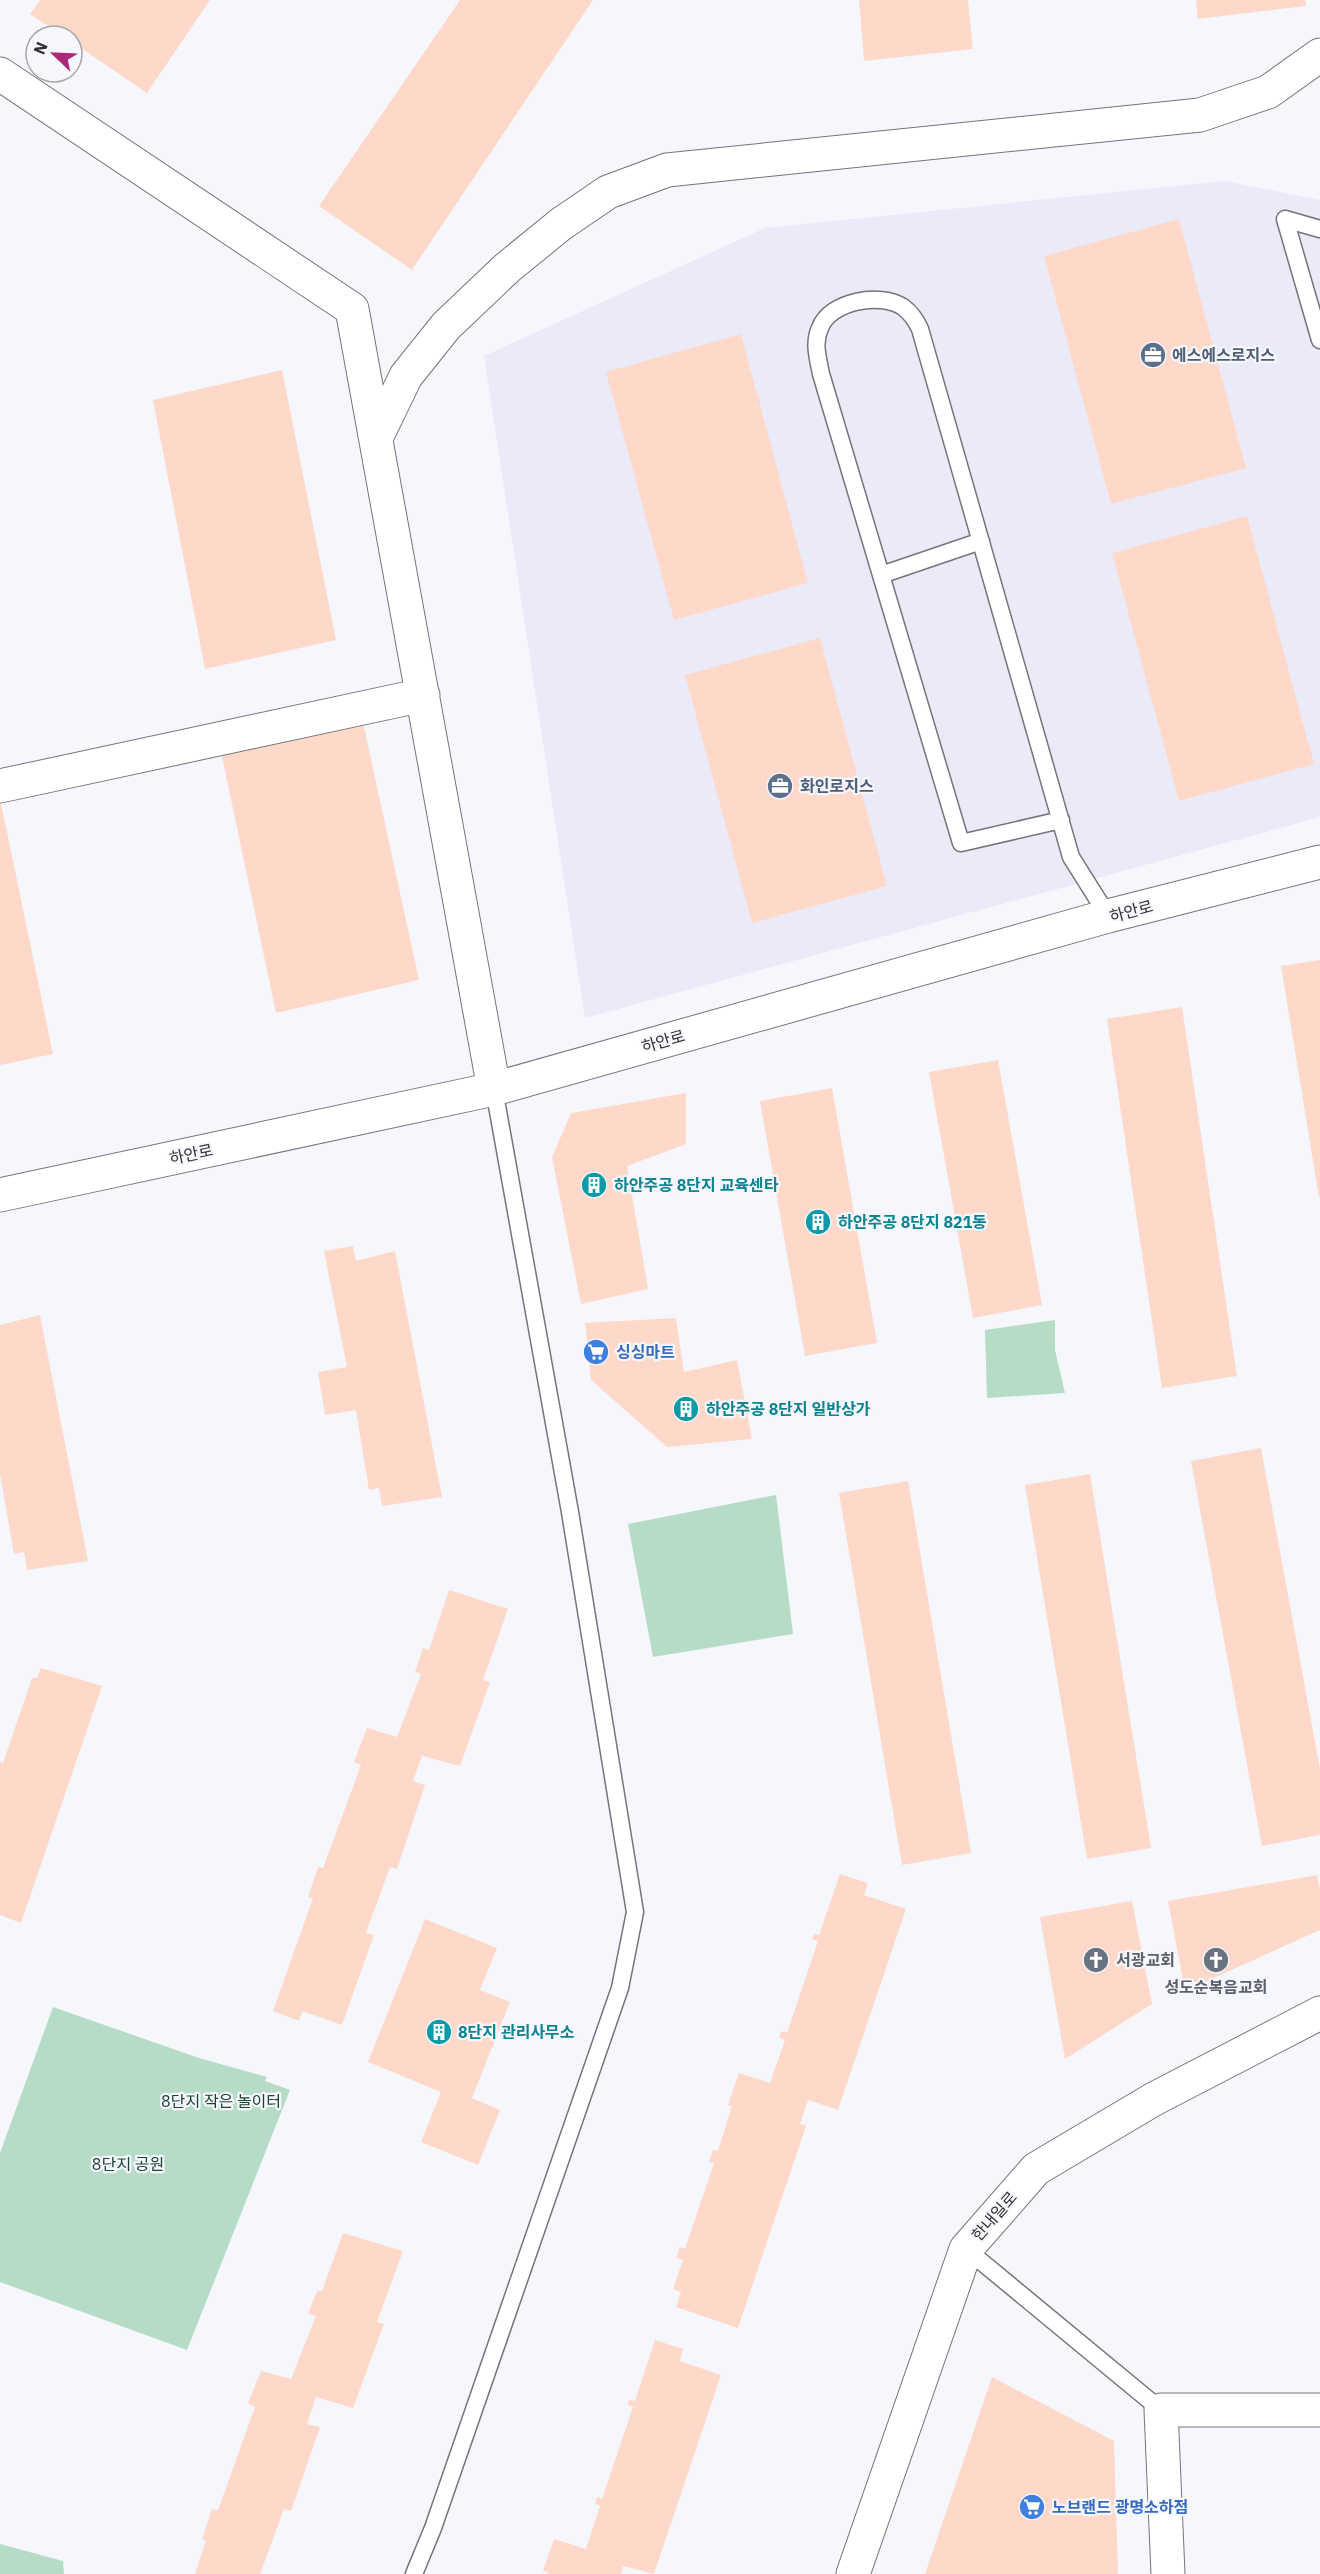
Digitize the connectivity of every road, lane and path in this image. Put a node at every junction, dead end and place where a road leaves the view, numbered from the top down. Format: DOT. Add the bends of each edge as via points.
graph roads {
  1 [pos="1320,55"];
  2 [pos="0,74"];
  3 [pos="1320,229"];
  4 [pos="1320,340"];
  5 [pos="376,438"];
  6 [pos="981,542"];
  7 [pos="881,575"];
  8 [pos="423,695"];
  9 [pos="0,786"];
  10 [pos="1060,820"];
  11 [pos="1320,862"];
  12 [pos="1108,916"];
  13 [pos="494,1089"];
  14 [pos="0,1196"];
  15 [pos="1320,2013"];
  16 [pos="966,2249"];
  17 [pos="1161,2410"];
  18 [pos="1320,2410"];
  19 [pos="414,2574"];
  20 [pos="853,2574"];
  21 [pos="1168,2574"];
  1 -- 5 [label="street" via="1268,92 1200,115 667,170 608,192 507,268 446,326 406,376"];
  2 -- 5 [label="street" via="352,309"];
  3 -- 4 [label="lane" via="1285,219"];
  5 -- 8 [label="street"];
  6 -- 7 [label="lane"];
  6 -- 7 [label="lane" via="915,318 890,302 870,300 840,308 820,326 816,342 821,374"];
  6 -- 10 [label="lane"];
  7 -- 10 [label="lane" via="961,843"];
  8 -- 9 [label="street"];
  8 -- 13 [label="street"];
  10 -- 12 [label="lane" via="1071,857"];
  11 -- 12 [label="street, 하안로"];
  12 -- 13 [label="street, 하안로"];
  13 -- 14 [label="street, 하안로"];
  13 -- 19 [label="lane" via="570,1512 635,1912 626,1968 616,2000 434,2528"];
  15 -- 16 [label="street, 한내일로" via="1154,2099 1036,2169"];
  16 -- 17 [label="lane"];
  16 -- 20 [label="street, 한내일로"];
  17 -- 18 [label="street"];
  17 -- 21 [label="street"];
}
